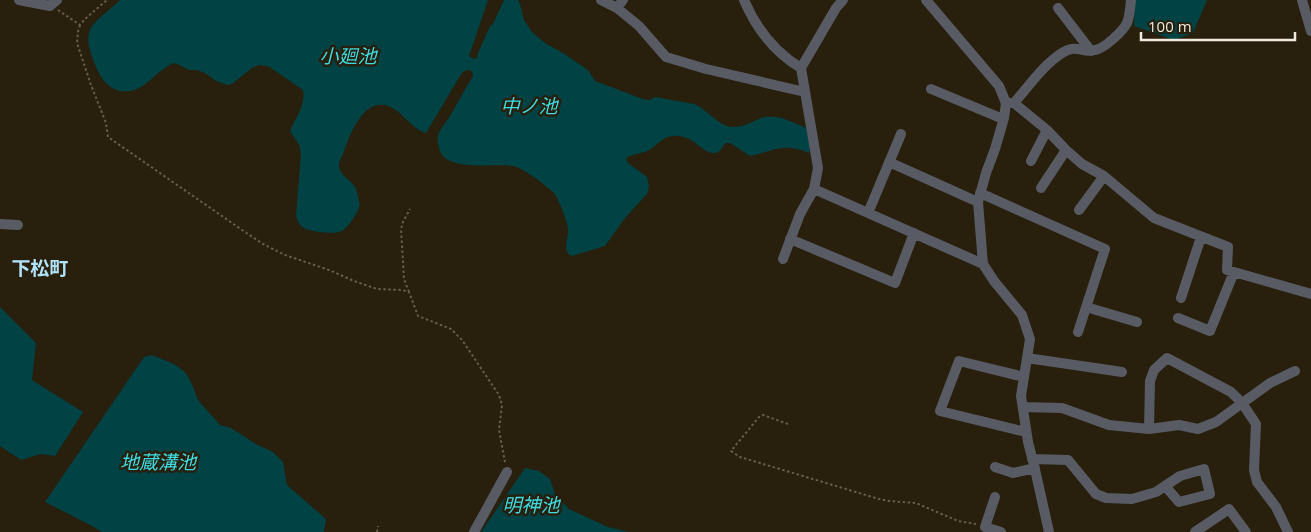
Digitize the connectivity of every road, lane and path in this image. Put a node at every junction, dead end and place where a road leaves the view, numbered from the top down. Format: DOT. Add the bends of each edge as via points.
graph roads {
  1 [pos="19,0"];
  2 [pos="107,0"];
  3 [pos="601,0"];
  4 [pos="744,0"];
  5 [pos="843,0"];
  6 [pos="926,0"];
  7 [pos="1131,0"];
  8 [pos="1302,0"];
  9 [pos="53,3"];
  10 [pos="620,4"];
  11 [pos="1058,8"];
  12 [pos="80,25"];
  13 [pos="1311,31"];
  14 [pos="1091,50"];
  15 [pos="801,68"];
  16 [pos="931,89"];
  17 [pos="805,92"];
  18 [pos="1010,103"];
  19 [pos="1003,119"];
  20 [pos="1047,130"];
  21 [pos="900,134"];
  22 [pos="1066,150"];
  23 [pos="1031,160"];
  24 [pos="889,162"];
  25 [pos="1104,176"];
  26 [pos="1041,188"];
  27 [pos="814,189"];
  28 [pos="979,198"];
  29 [pos="410,209"];
  30 [pos="1079,210"];
  31 [pos="868,213"];
  32 [pos="0,224"];
  33 [pos="18,225"];
  34 [pos="914,234"];
  35 [pos="1202,237"];
  36 [pos="790,240"];
  37 [pos="783,259"];
  38 [pos="983,264"];
  39 [pos="1234,272"];
  40 [pos="409,292"];
  41 [pos="1311,294"];
  42 [pos="1181,298"];
  43 [pos="1086,307"];
  44 [pos="1178,318"];
  45 [pos="1137,322"];
  46 [pos="1078,332"];
  47 [pos="1027,358"];
  48 [pos="1295,371"];
  49 [pos="1122,372"];
  50 [pos="1024,377"];
  51 [pos="1242,403"];
  52 [pos="1023,407"];
  53 [pos="788,424"];
  54 [pos="1149,429"];
  55 [pos="1026,432"];
  56 [pos="1033,463"];
  57 [pos="995,467"];
  58 [pos="507,472"];
  59 [pos="1165,486"];
  60 [pos="995,497"];
  61 [pos="378,526"];
  62 [pos="985,527"];
  63 [pos="377,532"];
  64 [pos="474,532"];
  65 [pos="1001,532"];
  66 [pos="1049,532"];
  67 [pos="1195,532"];
  68 [pos="1246,532"];
  69 [pos="1288,532"];
  1 -- 9 [label="street"];
  2 -- 12 [label="path"];
  3 -- 10 [label="street"];
  4 -- 15 [label="street" via="758,28 774,47"];
  5 -- 15 [label="street"];
  6 -- 18 [label="street"];
  7 -- 14 [label="street" via="1126,24 1121,31 1109,42"];
  8 -- 13 [label="street"];
  9 -- 12 [label="path"];
  10 -- 17 [label="street" via="666,57"];
  11 -- 14 [label="street"];
  12 -- 40 [label="path" via="77,43 108,137 263,244 354,282 377,289"];
  14 -- 18 [label="street" via="1074,48 1062,53"];
  15 -- 17 [label="street"];
  16 -- 19 [label="street"];
  17 -- 27 [label="street" via="818,168"];
  18 -- 19 [label="street"];
  18 -- 20 [label="street"];
  19 -- 28 [label="street"];
  20 -- 22 [label="street"];
  20 -- 23 [label="street"];
  21 -- 24 [label="street"];
  22 -- 25 [label="street" via="1082,164"];
  22 -- 26 [label="street"];
  24 -- 28 [label="street"];
  24 -- 31 [label="street"];
  25 -- 30 [label="street"];
  25 -- 35 [label="street" via="1154,218"];
  27 -- 31 [label="street"];
  27 -- 36 [label="street"];
  28 -- 38 [label="street"];
  28 -- 43 [label="street" via="1105,249"];
  29 -- 40 [label="path" via="401,229 404,279"];
  31 -- 34 [label="street"];
  32 -- 33 [label="street"];
  34 -- 36 [label="street" via="895,283"];
  34 -- 38 [label="street"];
  35 -- 39 [label="street" via="1228,247 1227,270"];
  35 -- 42 [label="street"];
  36 -- 37 [label="street"];
  38 -- 47 [label="street" via="1022,316 1030,339"];
  39 -- 41 [label="street"];
  39 -- 44 [label="street" via="1210,331"];
  40 -- 58 [label="path" via="418,316 451,329 499,395 502,406 499,430"];
  43 -- 45 [label="street"];
  43 -- 46 [label="street"];
  47 -- 49 [label="street"];
  47 -- 50 [label="street"];
  48 -- 51 [label="street" via="1270,383"];
  50 -- 52 [label="street"];
  50 -- 55 [label="street" via="959,361 940,411"];
  51 -- 54 [label="street" via="1216,422 1198,429 1179,425"];
  51 -- 54 [label="street" via="1231,392 1167,358 1154,370 1150,381"];
  51 -- 69 [label="street" via="1256,424 1254,470 1257,482 1276,507"];
  52 -- 54 [label="street" via="1062,408 1109,426"];
  52 -- 55 [label="street"];
  53 -- 62 [label="path" via="763,415 731,451 740,457 879,499 916,503 958,521"];
  55 -- 56 [label="street"];
  56 -- 57 [label="street" via="1013,473"];
  56 -- 59 [label="street" via="1068,460 1096,494 1106,498 1132,499"];
  56 -- 66 [label="street"];
  58 -- 64 [label="street"];
  60 -- 62 [label="street"];
  61 -- 63 [label="path"];
  62 -- 65 [label="street"];
  67 -- 68 [label="street" via="1229,510"];
}
